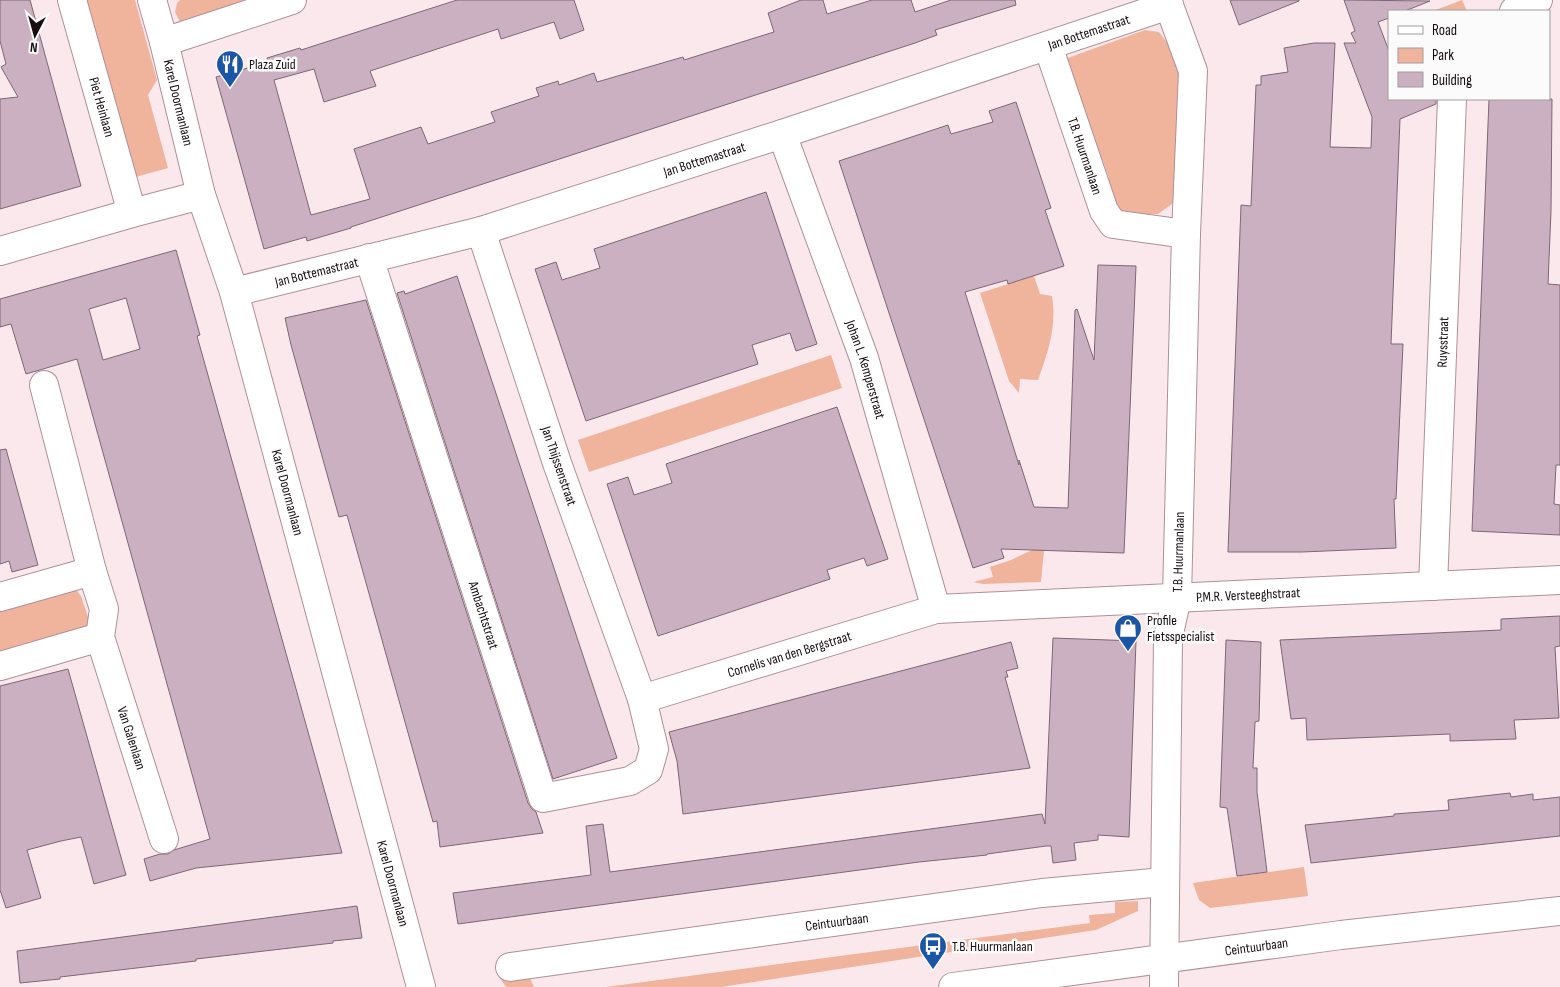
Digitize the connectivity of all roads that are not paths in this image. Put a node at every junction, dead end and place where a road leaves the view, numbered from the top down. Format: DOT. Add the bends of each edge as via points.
graph roads {
  1 [pos="72,0"];
  2 [pos="152,0"];
  3 [pos="292,0"];
  4 [pos="1538,0"];
  5 [pos="1168,2"];
  6 [pos="1516,10"];
  7 [pos="164,42"];
  8 [pos="1048,46"];
  9 [pos="1452,100"];
  10 [pos="782,134"];
  11 [pos="200,196"];
  12 [pos="132,213"];
  13 [pos="481,232"];
  14 [pos="1186,234"];
  15 [pos="0,251"];
  16 [pos="369,258"];
  17 [pos="234,292"];
  18 [pos="44,386"];
  19 [pos="92,571"];
  20 [pos="1560,580"];
  21 [pos="1433,586"];
  22 [pos="0,597"];
  23 [pos="1177,597"];
  24 [pos="936,609"];
  25 [pos="100,637"];
  26 [pos="0,666"];
  27 [pos="642,699"];
  28 [pos="164,839"];
  29 [pos="1164,882"];
  30 [pos="1560,911"];
  31 [pos="1163,959"];
  32 [pos="510,967"];
  33 [pos="421,987"];
  34 [pos="953,987"];
  35 [pos="1164,987"];
  1 -- 12 [label="street, Piet Heinlaan"];
  2 -- 7 [label="street, Karel Doormanlaan"];
  3 -- 7 [label="street"];
  4 -- 6 [label="street"];
  5 -- 8 [label="street, Jan Bottemastraat"];
  5 -- 14 [label="street, T.B. Huurmanlaan" via="1193,71"];
  7 -- 11 [label="street, Karel Doormanlaan"];
  8 -- 10 [label="street, Jan Bottemastraat"];
  8 -- 14 [label="street, T.B. Huurmanlaan" via="1104,210 1113,224"];
  9 -- 21 [label="street, Ruysstraat"];
  10 -- 13 [label="street, Jan Bottemastraat"];
  10 -- 24 [label="street, Johan L. Kemperstraat" via="864,358"];
  11 -- 12 [label="street"];
  11 -- 17 [label="street, Karel Doormanlaan"];
  12 -- 15 [label="street"];
  13 -- 16 [label="street, Jan Bottemastraat"];
  13 -- 27 [label="street, Jan Thijssenstraat" via="557,463"];
  14 -- 23 [label="street, T.B. Huurmanlaan"];
  16 -- 17 [label="street, Jan Bottemastraat"];
  16 -- 27 [label="street, Ambachtstraat" via="543,798 630,780 648,770 654,749"];
  17 -- 33 [label="street, Karel Doormanlaan"];
  18 -- 19 [label="street, Van Galenlaan"];
  19 -- 22 [label="street"];
  19 -- 25 [label="street, Van Galenlaan" via="104,609"];
  20 -- 21 [label="street, P.M.R. Versteeghstraat"];
  21 -- 23 [label="street, P.M.R. Versteeghstraat"];
  23 -- 24 [label="street, P.M.R. Versteeghstraat"];
  23 -- 29 [label="street, T.B. Huurmanlaan" via="1168,638"];
  24 -- 27 [label="street, Cornelis van den Bergstraat"];
  25 -- 26 [label="street"];
  25 -- 28 [label="street, Van Galenlaan"];
  29 -- 31 [label="street, T.B. Huurmanlaan"];
  29 -- 32 [label="street, Ceintuurbaan" via="1042,893"];
  30 -- 31 [label="street, Ceintuurbaan"];
  31 -- 34 [label="street, Ceintuurbaan"];
  31 -- 35 [label="street, T.B. Huurmanlaan"];
}
